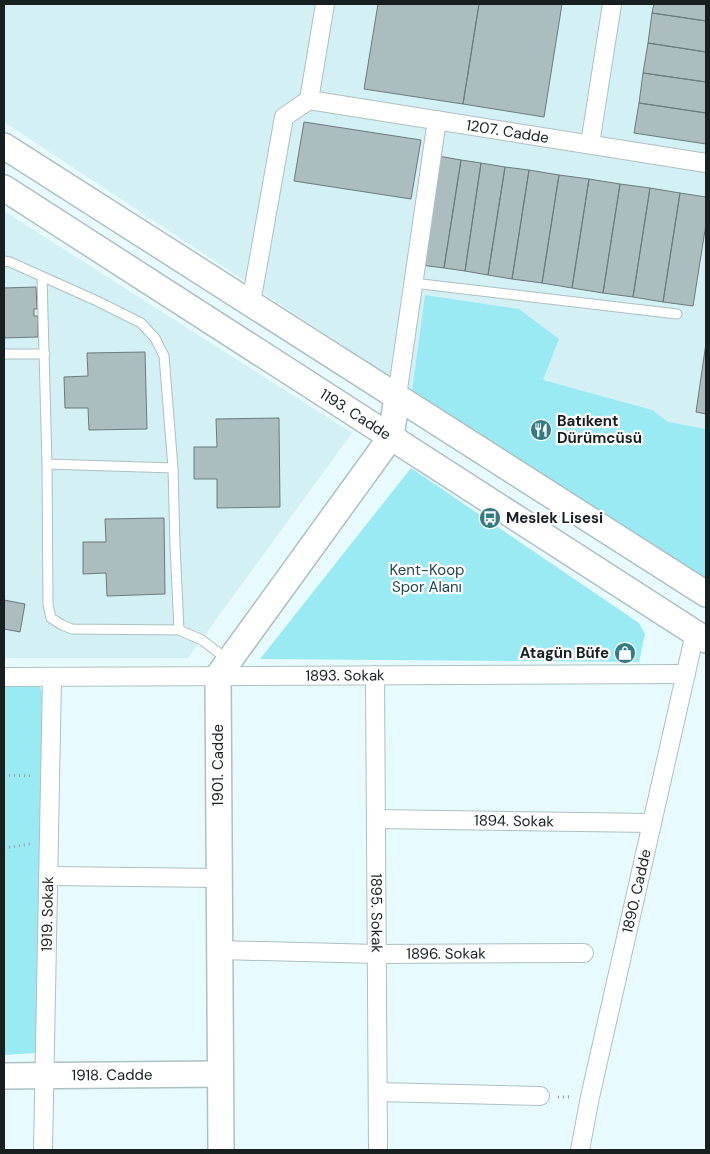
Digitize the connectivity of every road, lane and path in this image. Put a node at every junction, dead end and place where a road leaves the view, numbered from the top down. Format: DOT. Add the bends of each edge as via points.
graph roads {
  1 [pos="325,4"];
  2 [pos="612,4"];
  3 [pos="309,100"];
  4 [pos="437,120"];
  5 [pos="590,144"];
  6 [pos="4,146"];
  7 [pos="706,162"];
  8 [pos="4,188"];
  9 [pos="4,261"];
  10 [pos="42,277"];
  11 [pos="413,283"];
  12 [pos="251,303"];
  13 [pos="677,314"];
  14 [pos="4,354"];
  15 [pos="45,354"];
  16 [pos="397,396"];
  17 [pos="391,437"];
  18 [pos="47,464"];
  19 [pos="173,468"];
  20 [pos="706,594"];
  21 [pos="179,630"];
  22 [pos="701,636"];
  23 [pos="223,668"];
  24 [pos="686,674"];
  25 [pos="375,675"];
  26 [pos="52,677"];
  27 [pos="4,678"];
  28 [pos="4,775"];
  29 [pos="50,777"];
  30 [pos="376,819"];
  31 [pos="652,823"];
  32 [pos="48,841"];
  33 [pos="4,848"];
  34 [pos="48,876"];
  35 [pos="219,878"];
  36 [pos="220,950"];
  37 [pos="584,953"];
  38 [pos="377,954"];
  39 [pos="220,1074"];
  40 [pos="4,1076"];
  41 [pos="44,1076"];
  42 [pos="378,1092"];
  43 [pos="540,1096"];
  44 [pos="590,1098"];
  45 [pos="43,1150"];
  46 [pos="221,1150"];
  47 [pos="378,1150"];
  48 [pos="580,1150"];
  1 -- 3 [label="street"];
  2 -- 5 [label="street"];
  3 -- 4 [label="street, 1207. Cadde"];
  3 -- 12 [label="street" via="284,117"];
  4 -- 5 [label="street, 1207. Cadde"];
  4 -- 11 [label="street"];
  5 -- 7 [label="street, 1207. Cadde"];
  6 -- 12 [label="main road"];
  8 -- 17 [label="main road, 1193. Cadde"];
  9 -- 10 [label="lane"];
  10 -- 15 [label="lane"];
  10 -- 19 [label="lane" via="141,323 155,338 164,356"];
  11 -- 13 [label="lane"];
  11 -- 16 [label="street"];
  12 -- 16 [label="main road"];
  14 -- 15 [label="lane"];
  15 -- 18 [label="lane"];
  16 -- 17 [label="main road"];
  16 -- 20 [label="main road"];
  17 -- 22 [label="main road, 1193. Cadde"];
  17 -- 23 [label="main road"];
  18 -- 19 [label="lane"];
  18 -- 21 [label="lane" via="48,606 51,618 72,629"];
  19 -- 21 [label="lane"];
  21 -- 23 [label="lane" via="202,640"];
  22 -- 24 [label="street, 1890. Cadde"];
  23 -- 25 [label="street, 1893. Sokak"];
  23 -- 26 [label="street, 1893. Sokak"];
  23 -- 35 [label="main road, 1901. Cadde"];
  24 -- 25 [label="street, 1893. Sokak"];
  24 -- 31 [label="street, 1890. Cadde"];
  25 -- 30 [label="street, 1895. Sokak"];
  26 -- 27 [label="street, 1893. Sokak"];
  26 -- 29 [label="street, 1919. Sokak"];
  28 -- 29 [label="path"];
  29 -- 32 [label="street, 1919. Sokak"];
  30 -- 31 [label="street, 1894. Sokak"];
  30 -- 38 [label="street, 1895. Sokak"];
  31 -- 44 [label="street, 1890. Cadde"];
  32 -- 33 [label="path"];
  32 -- 34 [label="street, 1919. Sokak"];
  34 -- 35 [label="street"];
  34 -- 41 [label="street, 1919. Sokak"];
  35 -- 36 [label="main road, 1901. Cadde"];
  36 -- 38 [label="street, 1896. Sokak"];
  36 -- 39 [label="main road, 1901. Cadde"];
  37 -- 38 [label="street, 1896. Sokak"];
  38 -- 42 [label="street, 1895. Sokak"];
  39 -- 41 [label="main road, 1918. Cadde"];
  39 -- 46 [label="main road, 1901. Cadde"];
  40 -- 41 [label="main road, 1918. Cadde"];
  41 -- 45 [label="street, 1919. Sokak"];
  42 -- 43 [label="street"];
  42 -- 47 [label="street, 1895. Sokak"];
  43 -- 44 [label="path"];
  44 -- 48 [label="street, 1890. Cadde"];
}
